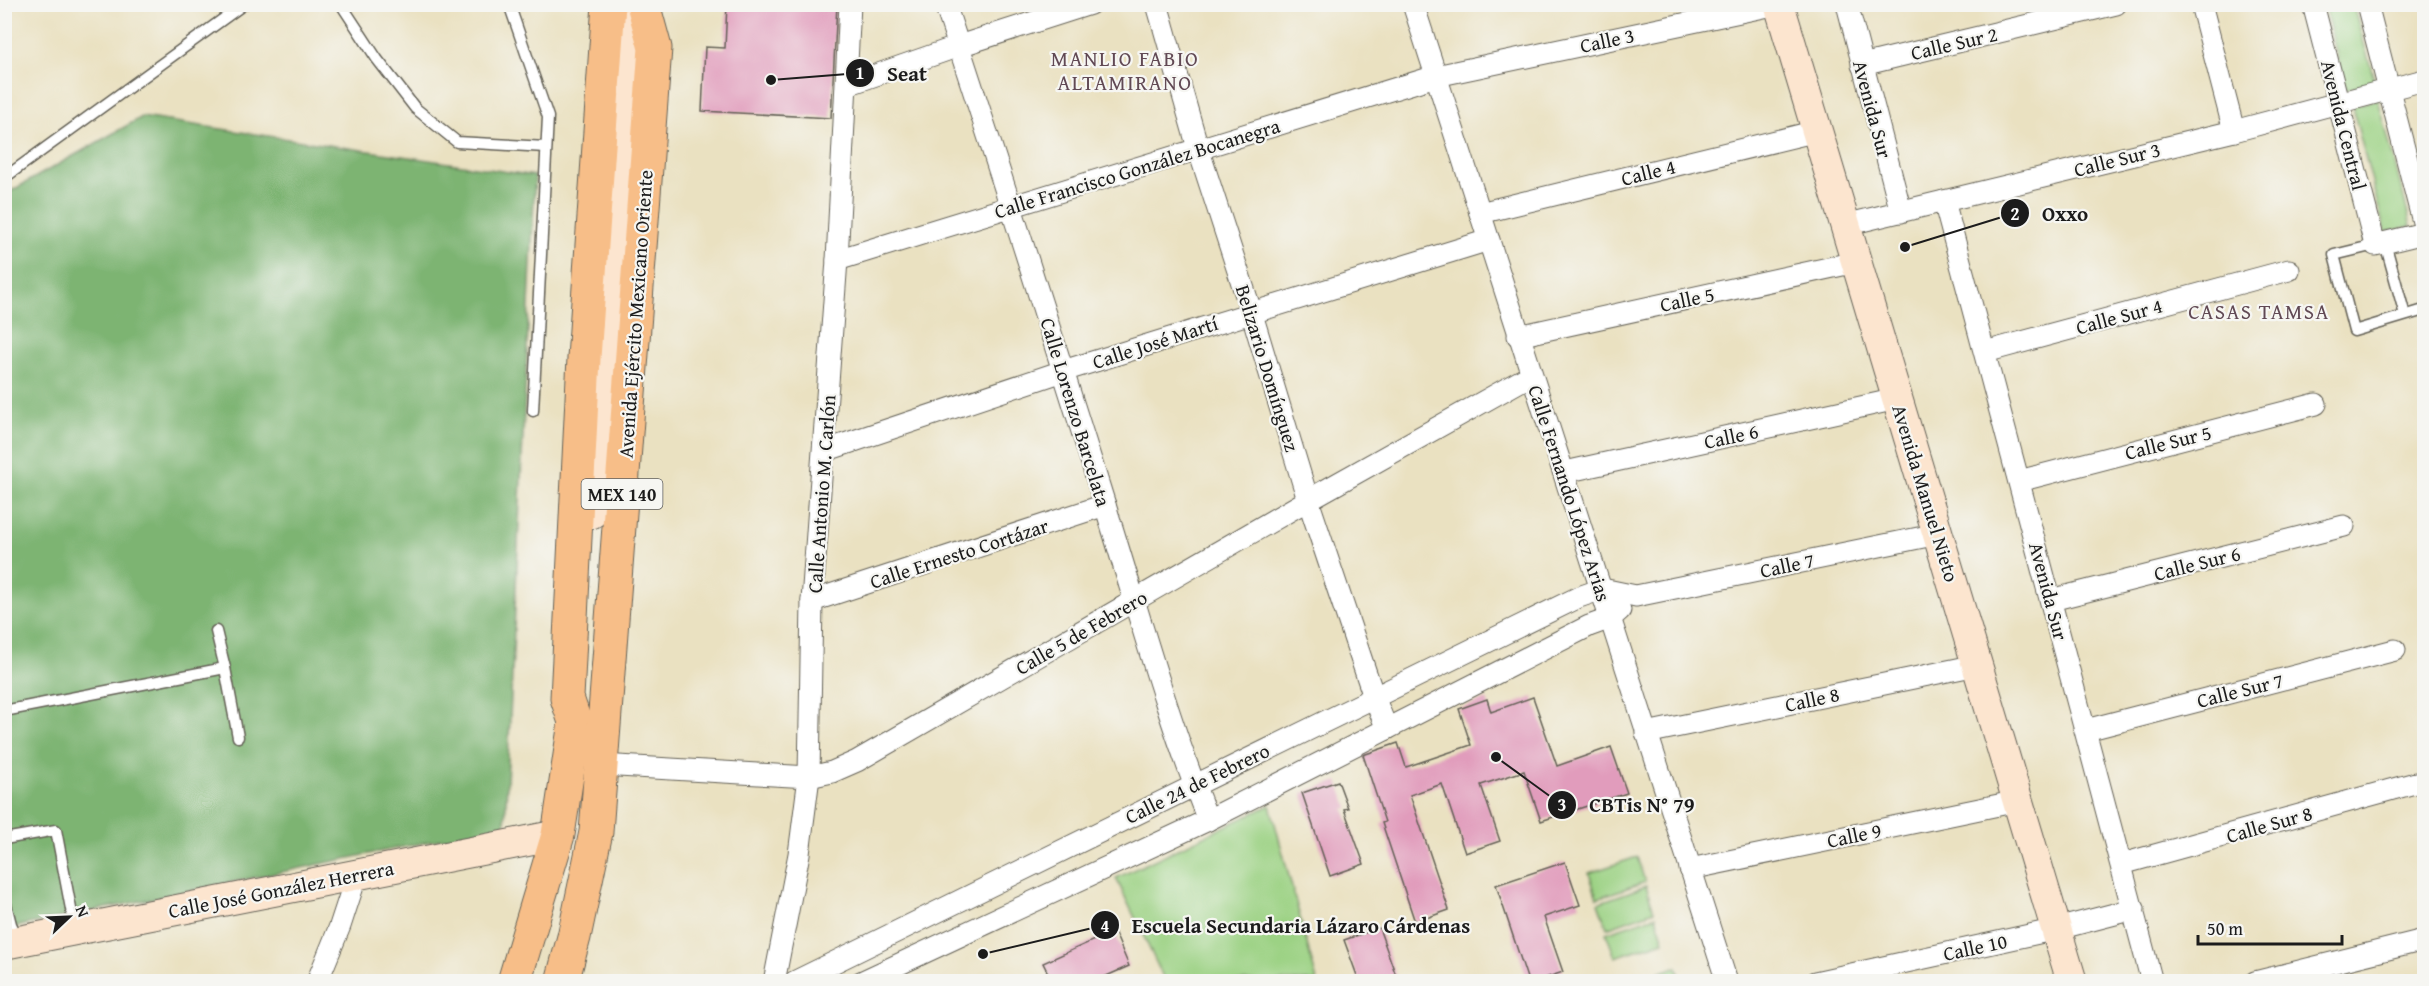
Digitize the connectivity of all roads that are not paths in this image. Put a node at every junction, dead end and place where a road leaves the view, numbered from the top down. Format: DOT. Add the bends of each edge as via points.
graph roads {
  1 [pos="244,4"];
  2 [pos="341,4"];
  3 [pos="509,4"];
  4 [pos="609,4"];
  5 [pos="632,4"];
  6 [pos="643,4"];
  7 [pos="662,4"];
  8 [pos="850,4"];
  9 [pos="945,4"];
  10 [pos="1090,4"];
  11 [pos="1157,4"];
  12 [pos="1413,4"];
  13 [pos="1778,4"];
  14 [pos="1847,4"];
  15 [pos="2116,4"];
  16 [pos="2201,4"];
  17 [pos="2313,4"];
  18 [pos="2367,4"];
  19 [pos="959,46"];
  20 [pos="655,48"];
  21 [pos="1862,65"];
  22 [pos="1436,76"];
  23 [pos="2424,80"];
  24 [pos="847,85"];
  25 [pos="2389,90"];
  26 [pos="2338,102"];
  27 [pos="1817,131"];
  28 [pos="2234,131"];
  29 [pos="546,147"];
  30 [pos="1198,148"];
  31 [pos="4,178"];
  32 [pos="1944,201"];
  33 [pos="1011,206"];
  34 [pos="1901,212"];
  35 [pos="1480,213"];
  36 [pos="1845,225"];
  37 [pos="2424,226"];
  38 [pos="2424,233"];
  39 [pos="1489,240"];
  40 [pos="2380,244"];
  41 [pos="837,260"];
  42 [pos="1856,262"];
  43 [pos="2289,270"];
  44 [pos="2424,310"];
  45 [pos="1251,311"];
  46 [pos="2405,315"];
  47 [pos="1518,336"];
  48 [pos="1985,352"];
  49 [pos="1063,371"];
  50 [pos="1532,375"];
  51 [pos="1897,399"];
  52 [pos="2316,404"];
  53 [pos="533,411"];
  54 [pos="824,452"];
  55 [pos="1565,472"];
  56 [pos="2019,481"];
  57 [pos="1308,501"];
  58 [pos="1105,505"];
  59 [pos="2344,526"];
  60 [pos="1938,534"];
  61 [pos="1602,589"];
  62 [pos="1636,596"];
  63 [pos="2051,600"];
  64 [pos="812,601"];
  65 [pos="1134,601"];
  66 [pos="1611,618"];
  67 [pos="216,631"];
  68 [pos="2395,650"];
  69 [pos="1977,665"];
  70 [pos="225,668"];
  71 [pos="1374,697"];
  72 [pos="4,711"];
  73 [pos="575,722"];
  74 [pos="1387,729"];
  75 [pos="2086,730"];
  76 [pos="1646,733"];
  77 [pos="238,737"];
  78 [pos="601,765"];
  79 [pos="809,777"];
  80 [pos="2415,783"];
  81 [pos="1194,785"];
  82 [pos="2018,801"];
  83 [pos="1208,820"];
  84 [pos="558,835"];
  85 [pos="4,839"];
  86 [pos="2122,864"];
  87 [pos="1690,869"];
  88 [pos="357,874"];
  89 [pos="4,897"];
  90 [pos="2134,909"];
  91 [pos="2057,929"];
  92 [pos="75,930"];
  93 [pos="2424,940"];
  94 [pos="12,943"];
  95 [pos="317,981"];
  96 [pos="514,981"];
  97 [pos="562,981"];
  98 [pos="774,981"];
  99 [pos="794,981"];
  100 [pos="861,981"];
  101 [pos="1727,981"];
  102 [pos="1815,981"];
  103 [pos="2072,981"];
  104 [pos="2152,981"];
  105 [pos="2255,981"];
  1 -- 31 [label="lane"];
  2 -- 29 [label="lane" via="415,108 457,142"];
  3 -- 29 [label="lane" via="548,117"];
  4 -- 73 [label="main road, Avenida Ejército Mexicano Oriente / MEX 140" via="584,358 567,698"];
  5 -- 73 [label="street, Avenida Ejército Mexicano Oriente / MEX 140"];
  6 -- 20 [label="main road, Avenida Ejército Mexicano Oriente / MEX 140"];
  7 -- 20 [label="street"];
  8 -- 24 [label="street, Calle Antonio M. Carlón"];
  9 -- 19 [label="street, Calle Lorenzo Barcelata"];
  10 -- 19 [label="street"];
  11 -- 30 [label="street, Belizario Domínguez"];
  12 -- 22 [label="street, Calle Fernando López Arias"];
  13 -- 22 [label="street, Calle 3"];
  13 -- 27 [label="street, Avenida Manuel Nieto"];
  14 -- 21 [label="street, Avenida Sur"];
  15 -- 21 [label="street, Calle Sur 2"];
  16 -- 28 [label="street"];
  17 -- 26 [label="street, Avenida Central"];
  18 -- 25 [label="street"];
  19 -- 24 [label="street"];
  19 -- 33 [label="street, Calle Lorenzo Barcelata"];
  20 -- 78 [label="main road, Avenida Ejército Mexicano Oriente / MEX 140"];
  21 -- 34 [label="street, Avenida Sur"];
  22 -- 30 [label="street, Calle Francisco González Bocanegra"];
  22 -- 35 [label="street, Calle Fernando López Arias"];
  23 -- 25 [label="street, Calle Sur 3"];
  24 -- 41 [label="street, Calle Antonio M. Carlón"];
  25 -- 26 [label="street, Calle Sur 3"];
  25 -- 37 [label="street"];
  26 -- 28 [label="street, Calle Sur 3"];
  26 -- 40 [label="street, Avenida Central"];
  27 -- 35 [label="street, Calle 4"];
  27 -- 36 [label="street, Avenida Manuel Nieto"];
  28 -- 32 [label="street, Calle Sur 3"];
  29 -- 53 [label="lane"];
  30 -- 33 [label="street, Calle Francisco González Bocanegra"];
  30 -- 45 [label="street, Belizario Domínguez"];
  32 -- 34 [label="street, Calle Sur 3"];
  32 -- 48 [label="street, Avenida Sur"];
  33 -- 41 [label="street, Calle Francisco González Bocanegra"];
  33 -- 49 [label="street, Calle Lorenzo Barcelata"];
  34 -- 36 [label="street, Calle Sur 3"];
  35 -- 39 [label="street, Calle Fernando López Arias"];
  36 -- 42 [label="street, Avenida Manuel Nieto"];
  38 -- 40 [label="street"];
  39 -- 45 [label="street, Calle José Martí"];
  39 -- 47 [label="street, Calle Fernando López Arias"];
  40 -- 46 [label="lane"];
  40 -- 46 [label="lane" via="2334,255 2354,331"];
  41 -- 54 [label="street, Calle Antonio M. Carlón"];
  42 -- 47 [label="street, Calle 5"];
  42 -- 51 [label="street, Avenida Manuel Nieto"];
  43 -- 48 [label="street, Calle Sur 4"];
  44 -- 46 [label="lane"];
  45 -- 49 [label="street, Calle José Martí"];
  45 -- 57 [label="street, Belizario Domínguez"];
  47 -- 50 [label="street, Calle Fernando López Arias"];
  48 -- 56 [label="street, Avenida Sur"];
  49 -- 54 [label="street, Calle José Martí"];
  49 -- 58 [label="street, Calle Lorenzo Barcelata"];
  50 -- 55 [label="street, Calle Fernando López Arias"];
  50 -- 57 [label="street, Calle 5 de Febrero"];
  51 -- 55 [label="street, Calle 6"];
  51 -- 60 [label="street, Avenida Manuel Nieto"];
  52 -- 56 [label="street, Calle Sur 5"];
  54 -- 64 [label="street, Calle Antonio M. Carlón"];
  55 -- 61 [label="street, Calle Fernando López Arias"];
  56 -- 63 [label="street, Avenida Sur"];
  57 -- 65 [label="street, Calle 5 de Febrero"];
  57 -- 71 [label="street, Belizario Domínguez"];
  58 -- 64 [label="street, Calle Ernesto Cortázar"];
  58 -- 65 [label="street, Calle Lorenzo Barcelata"];
  59 -- 63 [label="street, Calle Sur 6"];
  60 -- 62 [label="street, Calle 7"];
  60 -- 69 [label="street, Avenida Manuel Nieto"];
  61 -- 62 [label="street, Calle 7"];
  61 -- 66 [label="street, Calle Fernando López Arias"];
  61 -- 71 [label="street, Calle 24 de Febrero"];
  62 -- 66 [label="street, Calle 7"];
  63 -- 75 [label="street, Avenida Sur"];
  64 -- 79 [label="street, Calle Antonio M. Carlón"];
  65 -- 79 [label="street, Calle 5 de Febrero" via="857,761"];
  65 -- 81 [label="street, Calle Lorenzo Barcelata"];
  66 -- 74 [label="street, Calle 24 de Febrero"];
  66 -- 76 [label="street, Calle Fernando López Arias"];
  67 -- 70 [label="lane"];
  68 -- 75 [label="street, Calle Sur 7"];
  69 -- 76 [label="street, Calle 8"];
  69 -- 82 [label="street, Avenida Manuel Nieto"];
  70 -- 72 [label="lane"];
  70 -- 77 [label="lane"];
  71 -- 74 [label="street, Belizario Domínguez"];
  71 -- 81 [label="street, Calle 24 de Febrero"];
  73 -- 84 [label="main road, Avenida Ejército Mexicano Oriente / MEX 140"];
  74 -- 83 [label="street, Calle 24 de Febrero"];
  75 -- 86 [label="street, Avenida Sur"];
  76 -- 87 [label="street, Calle Fernando López Arias"];
  78 -- 79 [label="street, Calle 5 de Febrero"];
  78 -- 97 [label="main road, Avenida Ejército Mexicano Oriente / MEX 140" via="596,832"];
  79 -- 98 [label="street, Calle Antonio M. Carlón" via="799,854"];
  80 -- 86 [label="street, Calle Sur 8"];
  81 -- 83 [label="street, Calle Lorenzo Barcelata"];
  81 -- 99 [label="street, Calle 24 de Febrero"];
  82 -- 87 [label="street, Calle 9"];
  82 -- 91 [label="street, Avenida Manuel Nieto"];
  83 -- 100 [label="street, Calle 24 de Febrero"];
  84 -- 88 [label="street, Calle José González Herrera"];
  84 -- 96 [label="main road, Avenida Ejército Mexicano Oriente / MEX 140"];
  85 -- 92 [label="lane" via="56,831"];
  86 -- 90 [label="street, Avenida Sur"];
  87 -- 101 [label="street, Calle Fernando López Arias"];
  88 -- 92 [label="street, Calle José González Herrera"];
  88 -- 95 [label="street"];
  89 -- 94 [label="lane"];
  90 -- 91 [label="street, Calle 10"];
  90 -- 104 [label="street, Avenida Sur"];
  91 -- 102 [label="street, Calle 10"];
  91 -- 103 [label="street, Avenida Manuel Nieto"];
  92 -- 94 [label="street, Calle José González Herrera"];
  93 -- 105 [label="street"];
}
